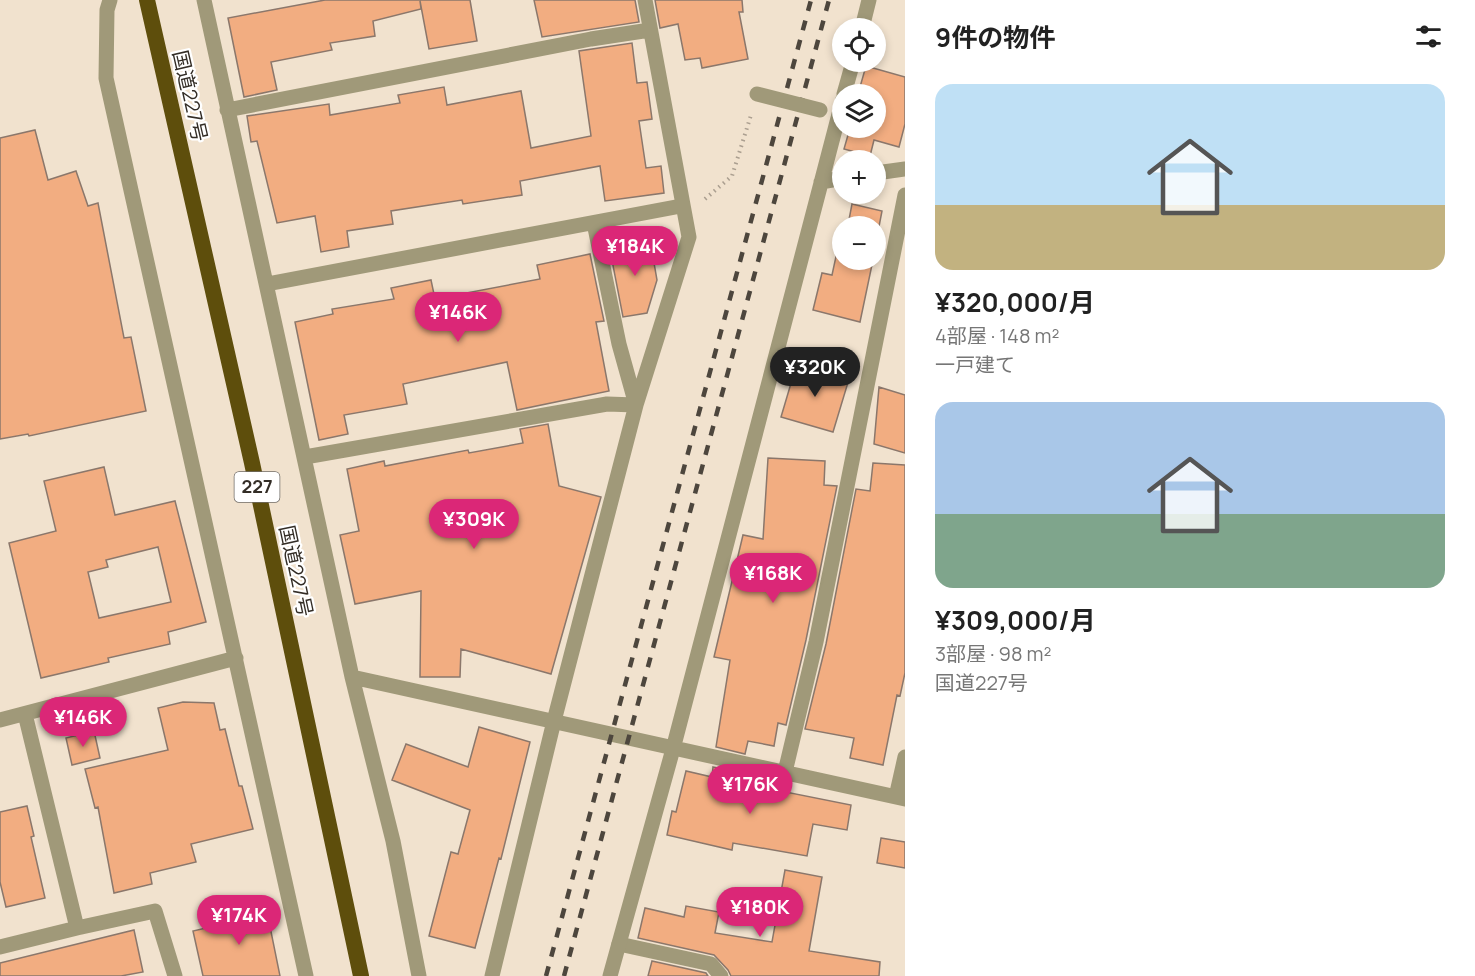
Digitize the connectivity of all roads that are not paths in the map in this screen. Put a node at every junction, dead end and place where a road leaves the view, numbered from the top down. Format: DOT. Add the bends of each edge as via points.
graph roads {
  1 [pos="110,0"];
  2 [pos="147,0"];
  3 [pos="645,0"];
  4 [pos="869,0"];
  5 [pos="207,1"];
  6 [pos="864,18"];
  7 [pos="650,30"];
  8 [pos="758,94"];
  9 [pos="227,110"];
  10 [pos="820,110"];
  11 [pos="833,138"];
  12 [pos="905,169"];
  13 [pos="886,172"];
  14 [pos="832,180"];
  15 [pos="821,182"];
  16 [pos="905,195"];
  17 [pos="681,207"];
  18 [pos="594,223"];
  19 [pos="267,284"];
  20 [pos="636,405"];
  21 [pos="305,457"];
  22 [pos="236,658"];
  23 [pos="352,676"];
  24 [pos="26,714"];
  25 [pos="0,720"];
  26 [pos="554,721"];
  27 [pos="673,749"];
  28 [pos="905,757"];
  29 [pos="785,772"];
  30 [pos="901,798"];
  31 [pos="77,928"];
  32 [pos="619,944"];
  33 [pos="0,947"];
  34 [pos="175,976"];
  35 [pos="306,976"];
  36 [pos="360,976"];
  37 [pos="419,976"];
  38 [pos="492,976"];
  39 [pos="610,976"];
  40 [pos="720,976"];
  1 -- 22 [label="street" via="106,78"];
  2 -- 36 [label="highway, 国道227号 / 227" via="252,463"];
  3 -- 7 [label="street"];
  4 -- 6 [label="street"];
  5 -- 9 [label="street"];
  7 -- 9 [label="street"];
  7 -- 17 [label="street"];
  8 -- 10 [label="street, bridge"];
  9 -- 19 [label="street"];
  11 -- 15 [label="street"];
  12 -- 13 [label="street"];
  14 -- 15 [label="street"];
  15 -- 27 [label="street"];
  16 -- 29 [label="street" via="816,642"];
  17 -- 18 [label="street"];
  17 -- 20 [label="street" via="689,237"];
  18 -- 19 [label="street"];
  18 -- 20 [label="street"];
  19 -- 21 [label="street"];
  20 -- 21 [label="street" via="607,404"];
  20 -- 26 [label="street"];
  21 -- 23 [label="street"];
  22 -- 24 [label="street"];
  22 -- 35 [label="street"];
  23 -- 26 [label="street"];
  23 -- 37 [label="street" via="393,841"];
  24 -- 25 [label="street"];
  24 -- 31 [label="street"];
  26 -- 27 [label="street"];
  26 -- 38 [label="street"];
  27 -- 29 [label="street"];
  27 -- 32 [label="street"];
  28 -- 30 [label="street"];
  29 -- 30 [label="street"];
  31 -- 33 [label="street"];
  31 -- 34 [label="street" via="155,911"];
  32 -- 39 [label="street"];
  32 -- 40 [label="street" via="711,964"];
}
